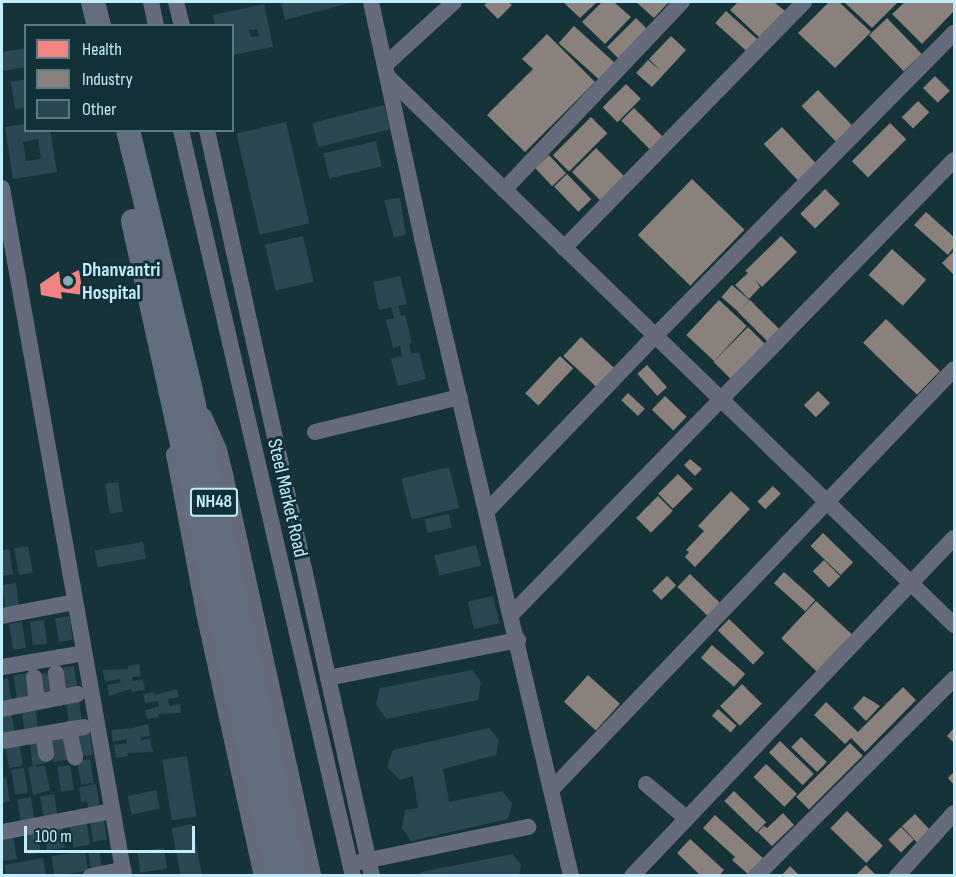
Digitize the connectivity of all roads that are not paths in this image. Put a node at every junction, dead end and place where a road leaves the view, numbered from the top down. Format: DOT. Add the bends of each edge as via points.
graph roads {
  1 [pos="78,2"];
  2 [pos="93,2"];
  3 [pos="151,2"];
  4 [pos="176,2"];
  5 [pos="371,2"];
  6 [pos="454,2"];
  7 [pos="682,2"];
  8 [pos="804,2"];
  9 [pos="84,24"];
  10 [pos="98,24"];
  11 [pos="156,24"];
  12 [pos="182,24"];
  13 [pos="954,33"];
  14 [pos="386,71"];
  15 [pos="114,132"];
  16 [pos="128,132"];
  17 [pos="181,132"];
  18 [pos="207,132"];
  19 [pos="954,160"];
  20 [pos="2,188"];
  21 [pos="504,190"];
  22 [pos="6,241"];
  23 [pos="564,248"];
  24 [pos="656,336"];
  25 [pos="954,369"];
  26 [pos="181,391"];
  27 [pos="460,396"];
  28 [pos="721,400"];
  29 [pos="315,432"];
  30 [pos="276,444"];
  31 [pos="254,450"];
  32 [pos="826,502"];
  33 [pos="487,511"];
  34 [pos="954,538"];
  35 [pos="910,583"];
  36 [pos="75,602"];
  37 [pos="511,615"];
  38 [pos="2,616"];
  39 [pos="954,625"];
  40 [pos="518,640"];
  41 [pos="84,653"];
  42 [pos="2,667"];
  43 [pos="56,673"];
  44 [pos="34,677"];
  45 [pos="328,678"];
  46 [pos="954,680"];
  47 [pos="78,694"];
  48 [pos="59,698"];
  49 [pos="38,702"];
  50 [pos="2,709"];
  51 [pos="42,734"];
  52 [pos="2,741"];
  53 [pos="46,754"];
  54 [pos="75,757"];
  55 [pos="646,784"];
  56 [pos="552,789"];
  57 [pos="112,811"];
  58 [pos="954,813"];
  59 [pos="686,818"];
  60 [pos="528,827"];
  61 [pos="2,832"];
  62 [pos="370,868"];
  63 [pos="351,870"];
  64 [pos="123,873"];
  65 [pos="91,876"];
  66 [pos="262,876"];
  67 [pos="277,876"];
  68 [pos="295,876"];
  69 [pos="313,876"];
  70 [pos="571,876"];
  71 [pos="632,876"];
  72 [pos="756,876"];
  73 [pos="897,876"];
  1 -- 9 [label="highway"];
  2 -- 10 [label="highway"];
  3 -- 11 [label="street"];
  4 -- 12 [label="street"];
  5 -- 14 [label="street"];
  6 -- 14 [label="street"];
  7 -- 21 [label="street"];
  8 -- 23 [label="street"];
  13 -- 24 [label="street"];
  14 -- 21 [label="street"];
  14 -- 27 [label="street"];
  15 -- 26 [label="highway, NH48"];
  16 -- 26 [label="highway, NH48"];
  17 -- 31 [label="street, Steel Market Road"];
  18 -- 30 [label="street, Steel Market Road"];
  19 -- 28 [label="street"];
  20 -- 22 [label="street"];
  21 -- 23 [label="street"];
  22 -- 36 [label="street"];
  23 -- 24 [label="street"];
  24 -- 28 [label="street"];
  24 -- 33 [label="street"];
  25 -- 32 [label="street"];
  26 -- 66 [label="street" via="171,433 179,491"];
  26 -- 67 [label="highway, NH48"];
  26 -- 68 [label="highway, NH48"];
  26 -- 69 [label="street" via="208,422 219,450"];
  27 -- 29 [label="street"];
  27 -- 33 [label="street"];
  28 -- 32 [label="street"];
  28 -- 37 [label="street"];
  30 -- 31 [label="street"];
  30 -- 45 [label="street, Steel Market Road"];
  31 -- 63 [label="street, Steel Market Road"];
  32 -- 35 [label="street"];
  32 -- 56 [label="street"];
  33 -- 37 [label="street"];
  34 -- 35 [label="street"];
  35 -- 39 [label="street"];
  35 -- 59 [label="street"];
  36 -- 38 [label="street"];
  36 -- 41 [label="street"];
  37 -- 40 [label="street"];
  40 -- 45 [label="street"];
  40 -- 56 [label="street"];
  41 -- 42 [label="street"];
  41 -- 57 [label="street"];
  43 -- 48 [label="street"];
  44 -- 49 [label="street"];
  45 -- 62 [label="street, Steel Market Road"];
  46 -- 72 [label="street"];
  47 -- 48 [label="street"];
  48 -- 49 [label="street"];
  49 -- 50 [label="street"];
  51 -- 52 [label="street"];
  51 -- 53 [label="street"];
  51 -- 54 [label="street" via="77,728"];
  55 -- 59 [label="street"];
  56 -- 70 [label="street"];
  57 -- 61 [label="street"];
  57 -- 64 [label="street"];
  58 -- 73 [label="street"];
  59 -- 71 [label="street"];
  60 -- 62 [label="street"];
  62 -- 63 [label="street"];
  64 -- 65 [label="street"];
}
